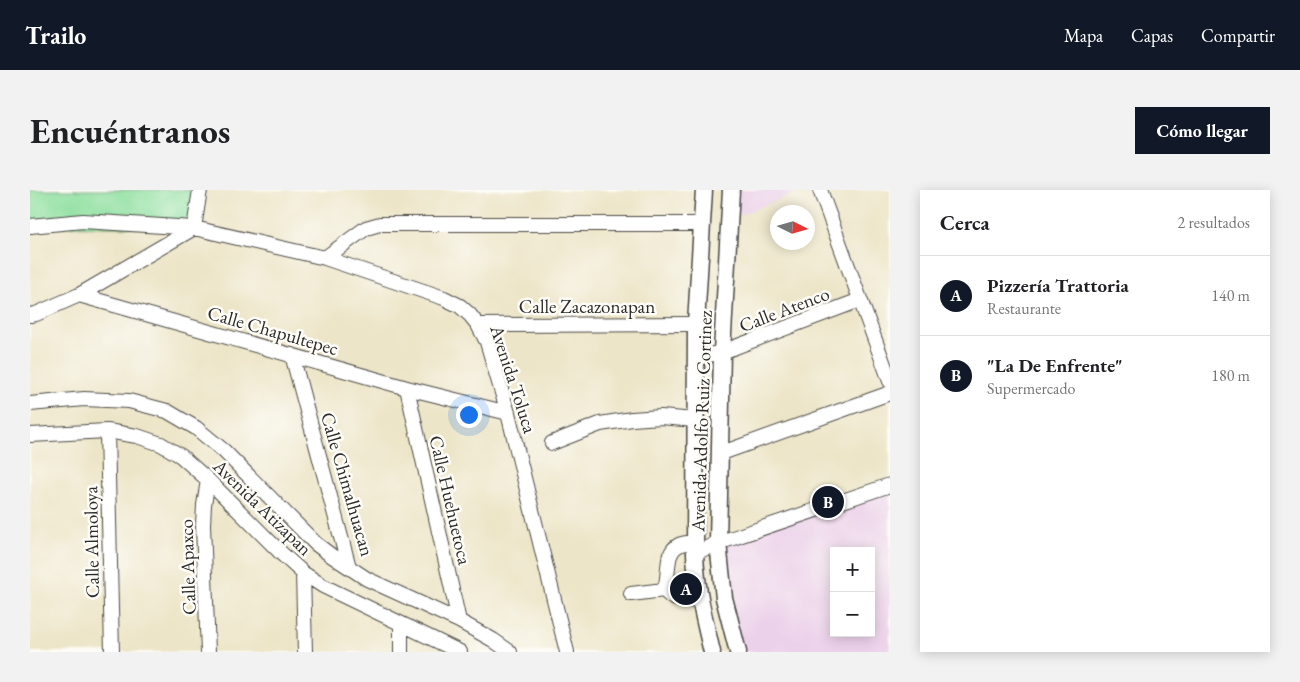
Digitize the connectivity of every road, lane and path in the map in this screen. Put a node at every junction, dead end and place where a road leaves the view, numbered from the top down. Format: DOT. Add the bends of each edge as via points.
graph roads {
  1 [pos="200,190"];
  2 [pos="704,190"];
  3 [pos="731,190"];
  4 [pos="820,190"];
  5 [pos="702,224"];
  6 [pos="30,226"];
  7 [pos="194,228"];
  8 [pos="325,258"];
  9 [pos="79,295"];
  10 [pos="860,300"];
  11 [pos="30,315"];
  12 [pos="696,324"];
  13 [pos="478,325"];
  14 [pos="722,352"];
  15 [pos="292,355"];
  16 [pos="696,358"];
  17 [pos="890,381"];
  18 [pos="407,388"];
  19 [pos="890,393"];
  20 [pos="30,404"];
  21 [pos="508,413"];
  22 [pos="695,420"];
  23 [pos="107,431"];
  24 [pos="30,435"];
  25 [pos="552,443"];
  26 [pos="720,454"];
  27 [pos="208,480"];
  28 [pos="890,485"];
  29 [pos="718,544"];
  30 [pos="695,547"];
  31 [pos="349,567"];
  32 [pos="303,572"];
  33 [pos="664,590"];
  34 [pos="631,594"];
  35 [pos="699,600"];
  36 [pos="459,621"];
  37 [pos="401,624"];
  38 [pos="112,652"];
  39 [pos="208,652"];
  40 [pos="305,652"];
  41 [pos="401,652"];
  42 [pos="460,652"];
  43 [pos="510,652"];
  44 [pos="567,652"];
  45 [pos="712,652"];
  46 [pos="738,652"];
  1 -- 7 [label="street"];
  2 -- 5 [label="main road, Avenida Adolfo Ruiz Cortinez"];
  3 -- 14 [label="main road, Avenida Adolfo Ruiz Cortinez"];
  4 -- 10 [label="street"];
  5 -- 8 [label="street" via="380,224 366,228"];
  5 -- 12 [label="main road, Avenida Adolfo Ruiz Cortinez"];
  6 -- 7 [label="street, Avenida Toluca" via="84,221"];
  7 -- 8 [label="street, Avenida Toluca"];
  7 -- 9 [label="street"];
  8 -- 13 [label="street, Avenida Toluca" via="444,298 460,306"];
  9 -- 11 [label="street"];
  9 -- 15 [label="street, Calle Chapultepec"];
  10 -- 14 [label="street, Calle Atenco"];
  10 -- 17 [label="street"];
  12 -- 13 [label="street, Calle Zacazonapan"];
  12 -- 16 [label="main road, Avenida Adolfo Ruiz Cortinez"];
  13 -- 21 [label="street, Avenida Toluca" via="487,342"];
  14 -- 16 [label="street, Calle Atenco"];
  14 -- 26 [label="main road, Avenida Adolfo Ruiz Cortinez"];
  15 -- 18 [label="street, Calle Chapultepec"];
  15 -- 31 [label="street, Calle Chimalhuacan"];
  16 -- 22 [label="main road, Avenida Adolfo Ruiz Cortinez"];
  18 -- 21 [label="street, Calle Chapultepec"];
  18 -- 36 [label="street, Calle Huehuetoca"];
  19 -- 26 [label="street"];
  20 -- 31 [label="street" via="129,401 167,411 196,428 224,451 316,544"];
  21 -- 44 [label="street, Avenida Toluca"];
  22 -- 25 [label="street" via="661,417 600,424"];
  22 -- 30 [label="main road, Avenida Adolfo Ruiz Cortinez"];
  23 -- 24 [label="street, Avenida Atizapan"];
  23 -- 27 [label="street, Avenida Atizapan" via="160,444 181,456"];
  23 -- 38 [label="street, Calle Almoloya"];
  26 -- 29 [label="main road, Avenida Adolfo Ruiz Cortinez"];
  27 -- 32 [label="street, Avenida Atizapan"];
  27 -- 39 [label="street, Calle Apaxco" via="203,525"];
  28 -- 29 [label="street"];
  29 -- 30 [label="street"];
  29 -- 46 [label="main road, Avenida Adolfo Ruiz Cortinez" via="724,598"];
  30 -- 33 [label="street" via="678,545 671,553"];
  30 -- 35 [label="main road, Avenida Adolfo Ruiz Cortinez"];
  31 -- 36 [label="street, Calle Chimalhuacan"];
  32 -- 37 [label="street, Avenida Atizapan" via="323,586"];
  32 -- 40 [label="street"];
  33 -- 34 [label="street"];
  33 -- 35 [label="street" via="671,598"];
  35 -- 45 [label="main road, Avenida Adolfo Ruiz Cortinez"];
  36 -- 43 [label="street, Calle Chimalhuacan"];
  37 -- 41 [label="street"];
  37 -- 42 [label="street, Avenida Atizapan"];
}
